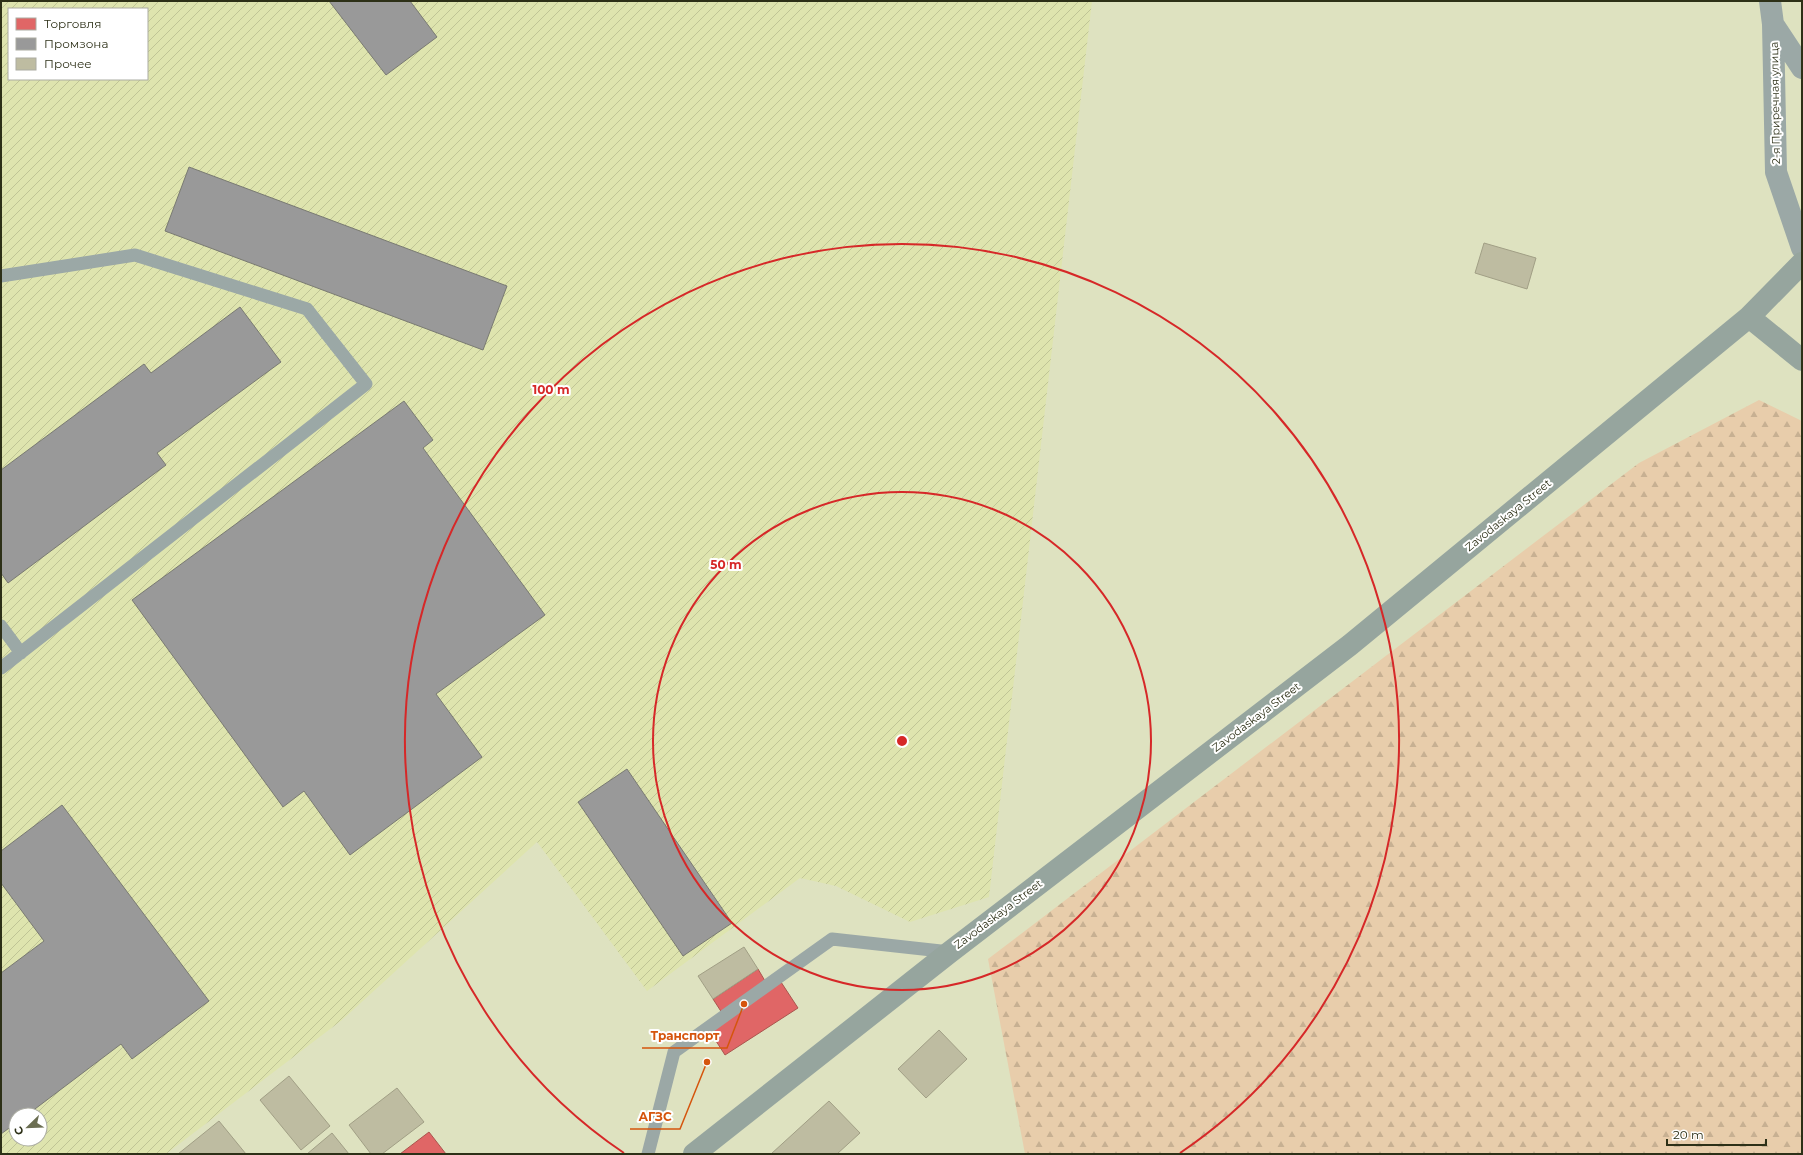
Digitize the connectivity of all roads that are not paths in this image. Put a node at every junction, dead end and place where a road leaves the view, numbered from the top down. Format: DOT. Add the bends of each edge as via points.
graph roads {
  1 [pos="1770,1"];
  2 [pos="1773,24"];
  3 [pos="1802,68"];
  4 [pos="1802,248"];
  5 [pos="1802,263"];
  6 [pos="1,276"];
  7 [pos="1749,317"];
  8 [pos="1802,360"];
  9 [pos="1,626"];
  10 [pos="21,653"];
  11 [pos="1,668"];
  12 [pos="950,952"];
  13 [pos="648,1154"];
  14 [pos="694,1154"];
  1 -- 2 [label="street, 2-я Приречная улица"];
  2 -- 3 [label="street"];
  2 -- 4 [label="street, 2-я Приречная улица" via="1776,172"];
  5 -- 7 [label="main road, Zavodaskaya Street"];
  6 -- 10 [label="lane" via="135,255 307,309 366,384"];
  7 -- 8 [label="main road"];
  7 -- 12 [label="main road, Zavodaskaya Street" via="1350,645"];
  9 -- 10 [label="lane"];
  10 -- 11 [label="lane"];
  12 -- 13 [label="lane" via="832,939 674,1052"];
  12 -- 14 [label="main road, Zavodaskaya Street"];
}
